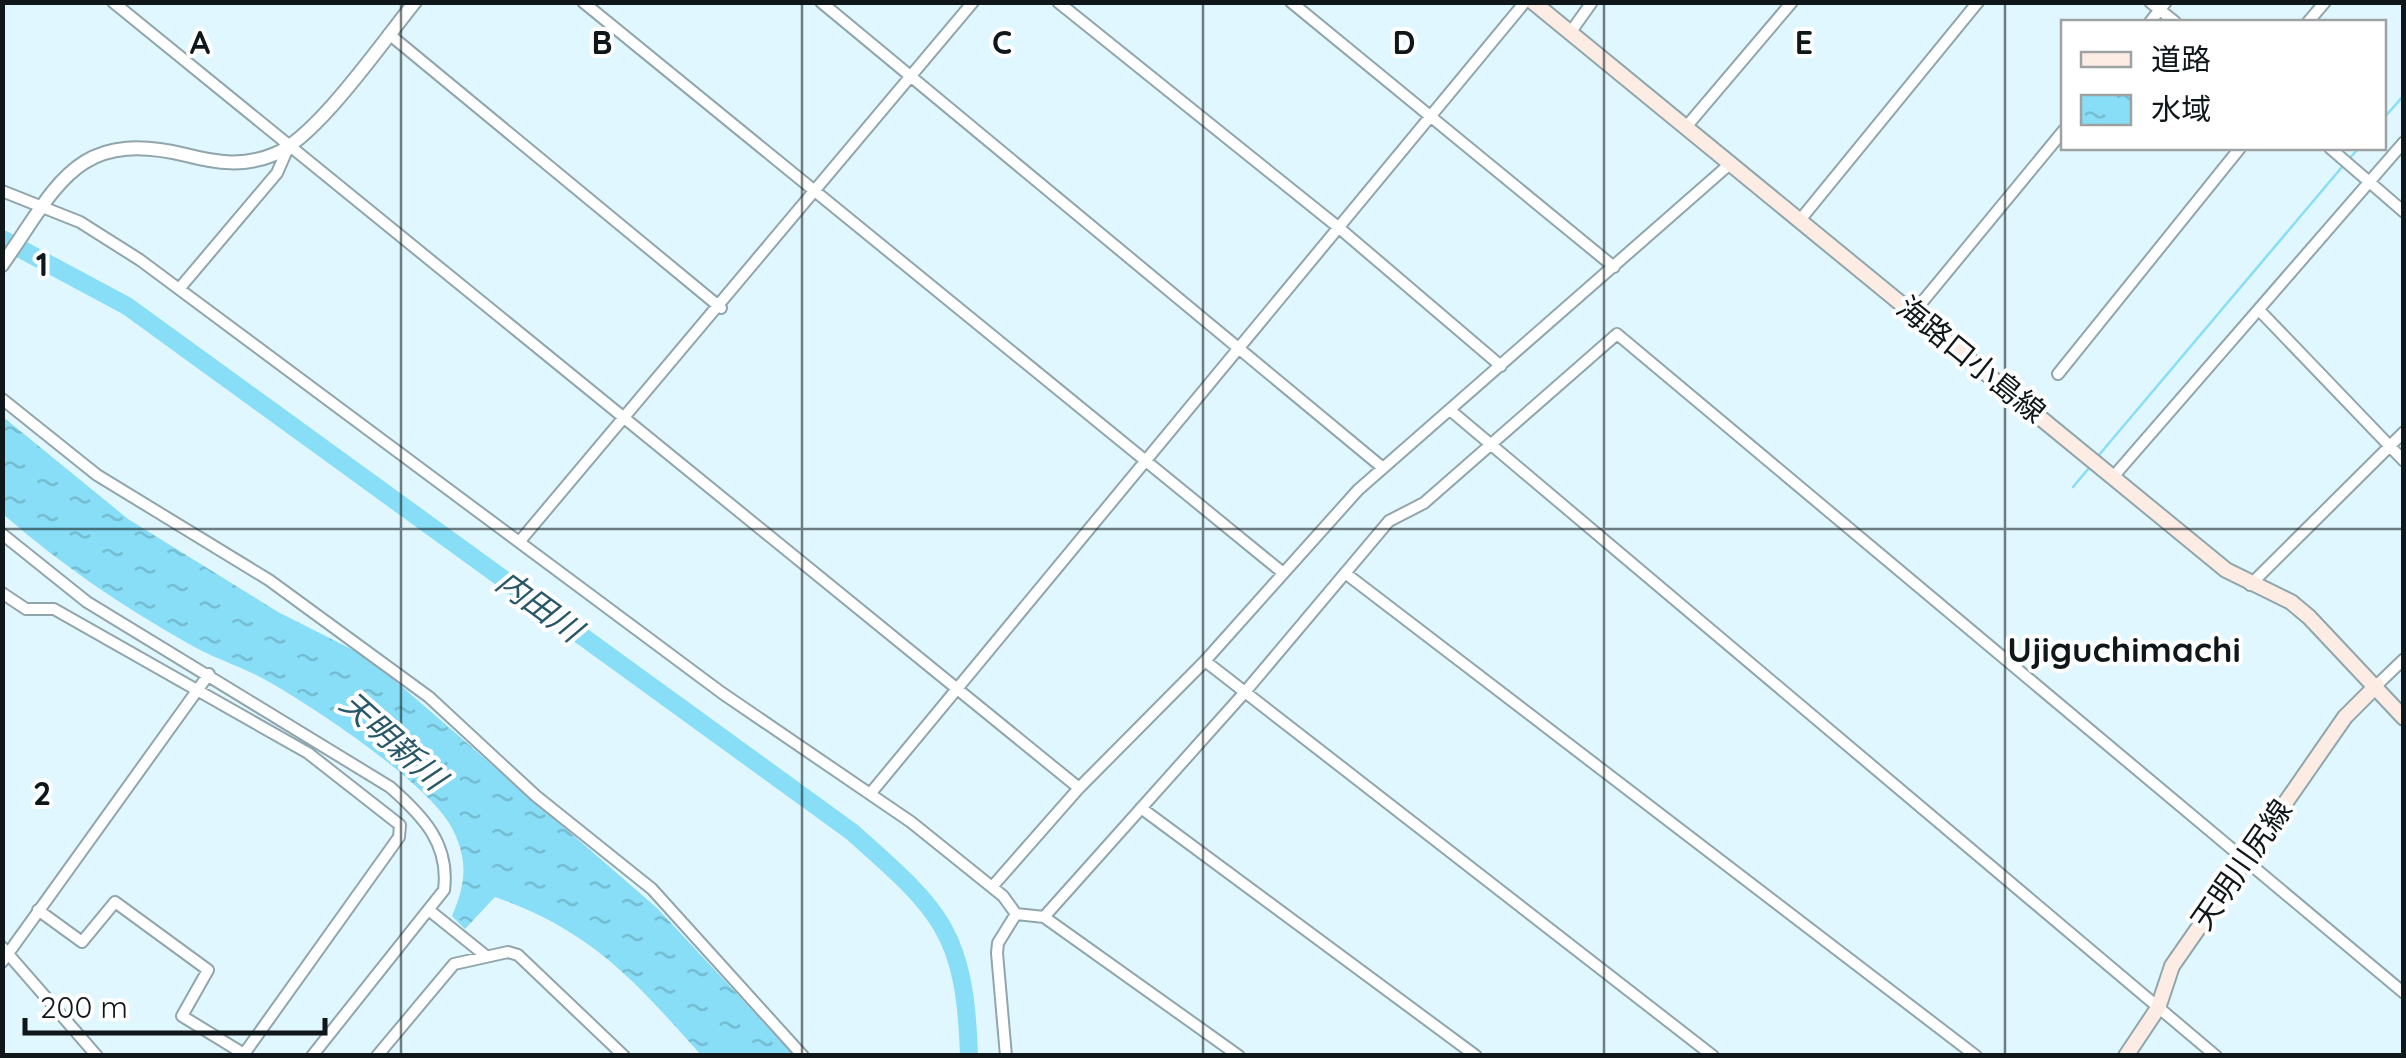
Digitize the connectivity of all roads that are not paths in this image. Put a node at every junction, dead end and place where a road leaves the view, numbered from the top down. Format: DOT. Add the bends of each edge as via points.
graph roads {
  1 [pos="113,2"];
  2 [pos="415,2"];
  3 [pos="583,2"];
  4 [pos="821,2"];
  5 [pos="973,2"];
  6 [pos="1058,2"];
  7 [pos="1291,2"];
  8 [pos="1524,2"];
  9 [pos="1533,2"];
  10 [pos="1592,2"];
  11 [pos="1792,2"];
  12 [pos="1978,2"];
  13 [pos="1570,33"];
  14 [pos="389,34"];
  15 [pos="911,76"];
  16 [pos="1430,116"];
  17 [pos="1686,127"];
  18 [pos="2061,134"];
  19 [pos="2404,142"];
  20 [pos="288,148"];
  21 [pos="2238,150"];
  22 [pos="2333,150"];
  23 [pos="1731,164"];
  24 [pos="2371,181"];
  25 [pos="2,191"];
  26 [pos="814,192"];
  27 [pos="41,210"];
  28 [pos="2404,212"];
  29 [pos="1800,220"];
  30 [pos="1338,228"];
  31 [pos="4,261"];
  32 [pos="1614,268"];
  33 [pos="179,289"];
  34 [pos="721,308"];
  35 [pos="2260,311"];
  36 [pos="1914,312"];
  37 [pos="1239,346"];
  38 [pos="1501,366"];
  39 [pos="2058,374"];
  40 [pos="2,399"];
  41 [pos="1450,410"];
  42 [pos="624,416"];
  43 [pos="2404,432"];
  44 [pos="1491,446"];
  45 [pos="2389,446"];
  46 [pos="2404,461"];
  47 [pos="1142,462"];
  48 [pos="1382,468"];
  49 [pos="2113,477"];
  50 [pos="2,534"];
  51 [pos="520,542"];
  52 [pos="1282,572"];
  53 [pos="1344,574"];
  54 [pos="2250,586"];
  55 [pos="2,593"];
  56 [pos="2404,659"];
  57 [pos="1205,661"];
  58 [pos="209,674"];
  59 [pos="2377,684"];
  60 [pos="957,688"];
  61 [pos="194,691"];
  62 [pos="1245,692"];
  63 [pos="2404,718"];
  64 [pos="1079,788"];
  65 [pos="870,794"];
  66 [pos="1142,808"];
  67 [pos="2245,860"];
  68 [pos="992,887"];
  69 [pos="38,910"];
  70 [pos="430,911"];
  71 [pos="1016,914"];
  72 [pos="1044,917"];
  73 [pos="5,953"];
  74 [pos="486,956"];
  75 [pos="2404,993"];
  76 [pos="2158,1008"];
  77 [pos="97,1056"];
  78 [pos="312,1056"];
  79 [pos="377,1056"];
  80 [pos="624,1056"];
  81 [pos="803,1056"];
  82 [pos="1006,1056"];
  83 [pos="1240,1056"];
  84 [pos="1476,1056"];
  85 [pos="1712,1056"];
  86 [pos="1976,1056"];
  87 [pos="2126,1056"];
  88 [pos="2216,1056"];
  1 -- 20 [label="street"];
  2 -- 14 [label="street"];
  3 -- 26 [label="street"];
  4 -- 15 [label="street"];
  5 -- 15 [label="street"];
  6 -- 30 [label="street"];
  7 -- 16 [label="street"];
  8 -- 16 [label="street"];
  9 -- 13 [label="main road, 海路口小島線"];
  10 -- 13 [label="street"];
  11 -- 17 [label="street"];
  12 -- 29 [label="street"];
  13 -- 17 [label="main road, 海路口小島線"];
  14 -- 20 [label="street"];
  14 -- 34 [label="street"];
  15 -- 26 [label="street"];
  15 -- 37 [label="street"];
  16 -- 30 [label="street"];
  16 -- 32 [label="street"];
  17 -- 23 [label="main road, 海路口小島線"];
  18 -- 36 [label="street"];
  19 -- 24 [label="street"];
  20 -- 27 [label="street" via="237,164 146,146 114,148 77,166"];
  20 -- 33 [label="street" via="277,173"];
  20 -- 42 [label="street"];
  21 -- 39 [label="street"];
  22 -- 24 [label="street"];
  23 -- 29 [label="main road, 海路口小島線"];
  23 -- 32 [label="street"];
  24 -- 28 [label="street"];
  24 -- 35 [label="street"];
  25 -- 27 [label="street"];
  26 -- 34 [label="street"];
  26 -- 47 [label="street"];
  27 -- 31 [label="street"];
  27 -- 33 [label="street" via="80,222"];
  29 -- 36 [label="main road, 海路口小島線"];
  30 -- 37 [label="street"];
  30 -- 38 [label="street"];
  32 -- 38 [label="street"];
  33 -- 51 [label="street"];
  34 -- 42 [label="street"];
  35 -- 45 [label="street"];
  35 -- 49 [label="street"];
  36 -- 49 [label="main road, 海路口小島線"];
  37 -- 47 [label="street"];
  37 -- 48 [label="street"];
  38 -- 41 [label="street"];
  40 -- 81 [label="street" via="97,475 269,580 429,697 536,796 652,889"];
  41 -- 44 [label="street"];
  41 -- 48 [label="street"];
  42 -- 51 [label="street"];
  42 -- 60 [label="street"];
  43 -- 45 [label="street"];
  44 -- 53 [label="street" via="1424,502 1388,521"];
  44 -- 67 [label="street" via="1617,334"];
  44 -- 76 [label="street"];
  45 -- 46 [label="street"];
  45 -- 54 [label="street"];
  47 -- 52 [label="street"];
  47 -- 60 [label="street"];
  48 -- 52 [label="street"];
  49 -- 54 [label="main road, 海路口小島線"];
  50 -- 58 [label="street" via="87,602"];
  51 -- 65 [label="street" via="722,694"];
  52 -- 57 [label="street"];
  53 -- 62 [label="street"];
  53 -- 86 [label="street"];
  54 -- 59 [label="main road, 海路口小島線" via="2291,602"];
  55 -- 61 [label="street" via="26,609 49,606"];
  56 -- 59 [label="street"];
  57 -- 62 [label="street"];
  57 -- 64 [label="street"];
  58 -- 61 [label="street"];
  58 -- 70 [label="street" via="350,758 413,807 442,846 447,870"];
  59 -- 63 [label="main road, 海路口小島線"];
  59 -- 67 [label="main road, 天明川尻線" via="2345,717"];
  60 -- 64 [label="street"];
  60 -- 65 [label="street"];
  61 -- 69 [label="street"];
  61 -- 69 [label="street" via="308,753 400,825 247,1051 240,1054 182,1016 208,970 115,902 82,942"];
  62 -- 66 [label="street"];
  62 -- 85 [label="street"];
  64 -- 68 [label="street"];
  65 -- 68 [label="street"];
  66 -- 72 [label="street"];
  66 -- 84 [label="street"];
  67 -- 75 [label="street"];
  67 -- 76 [label="main road, 天明川尻線" via="2172,966"];
  68 -- 71 [label="street"];
  69 -- 73 [label="street"];
  70 -- 74 [label="street"];
  70 -- 78 [label="street"];
  71 -- 72 [label="street"];
  71 -- 82 [label="street" via="997,954"];
  72 -- 83 [label="street"];
  73 -- 77 [label="street"];
  74 -- 79 [label="street" via="454,964"];
  74 -- 80 [label="street" via="518,954"];
  76 -- 87 [label="main road, 天明川尻線"];
  76 -- 88 [label="street"];
}
